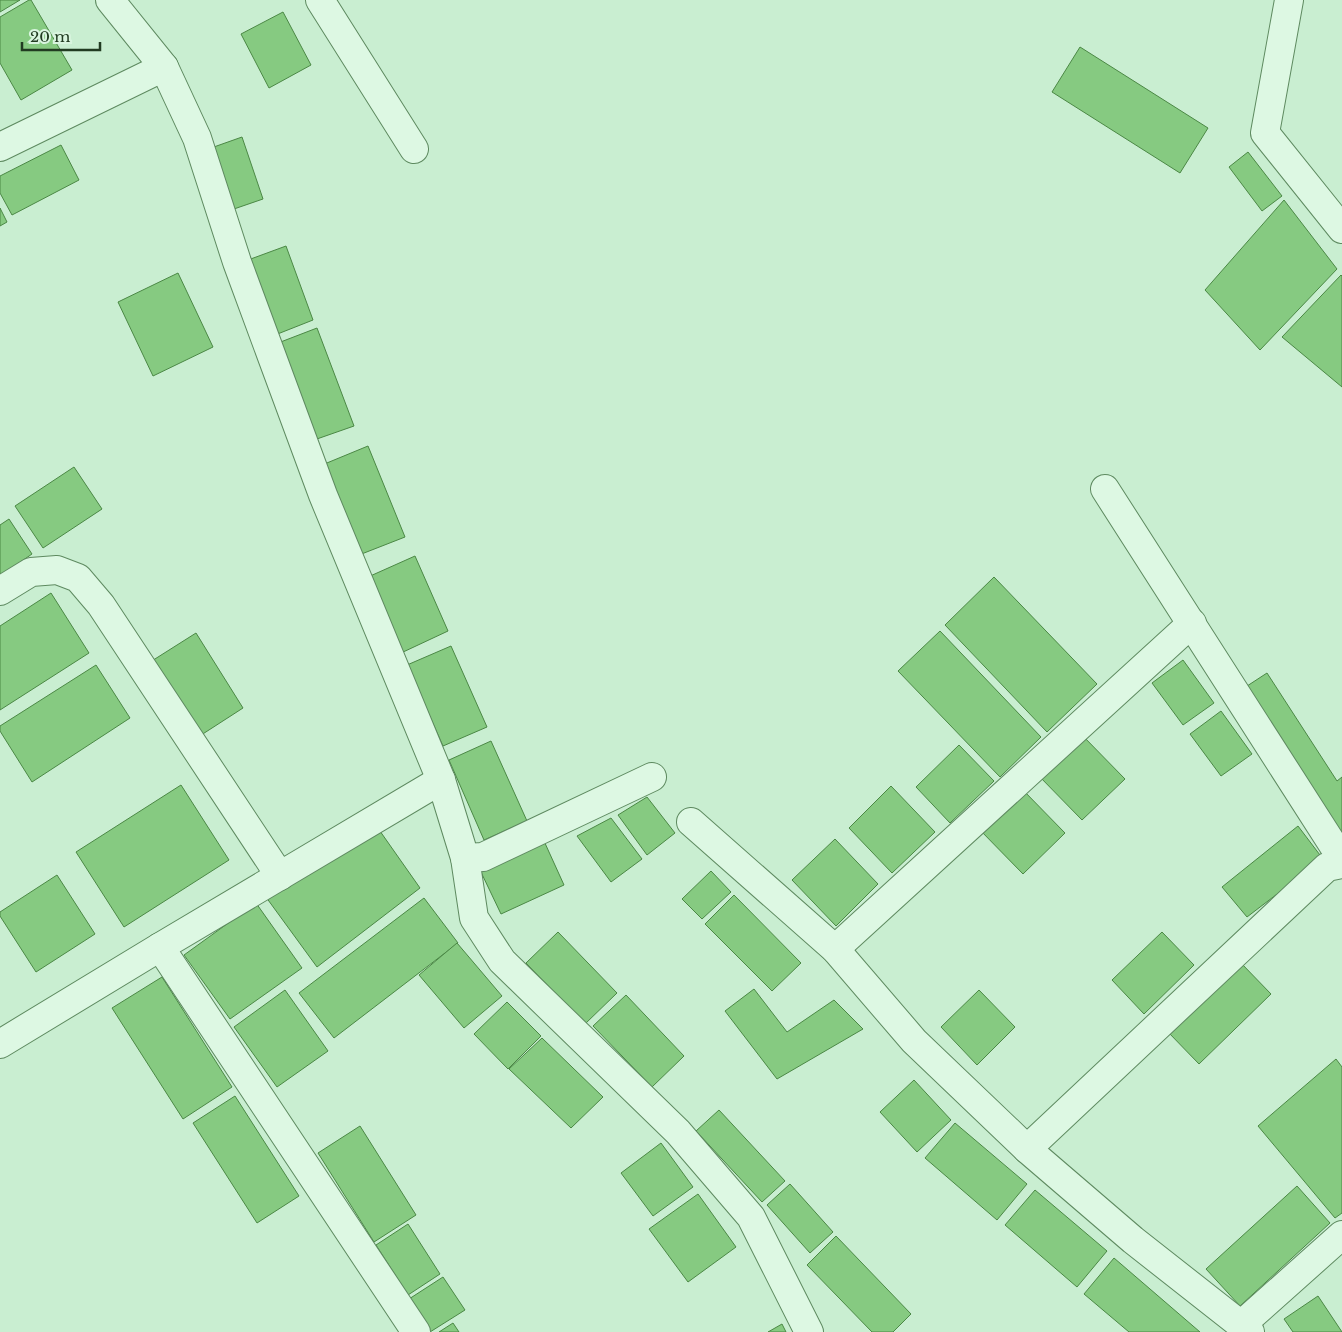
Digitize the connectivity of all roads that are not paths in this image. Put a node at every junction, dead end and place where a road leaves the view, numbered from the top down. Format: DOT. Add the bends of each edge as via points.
graph roads {
  1 [pos="110,0"];
  2 [pos="320,0"];
  3 [pos="1289,0"];
  4 [pos="164,67"];
  5 [pos="0,147"];
  6 [pos="414,149"];
  7 [pos="1342,229"];
  8 [pos="1105,489"];
  9 [pos="0,591"];
  10 [pos="1192,623"];
  11 [pos="652,777"];
  12 [pos="441,780"];
  13 [pos="691,822"];
  14 [pos="465,858"];
  15 [pos="1342,859"];
  16 [pos="1342,864"];
  17 [pos="280,876"];
  18 [pos="160,947"];
  19 [pos="835,949"];
  20 [pos="0,1044"];
  21 [pos="1027,1149"];
  22 [pos="1342,1235"];
  23 [pos="1246,1329"];
  24 [pos="416,1332"];
  25 [pos="809,1332"];
  1 -- 4 [label="street"];
  2 -- 6 [label="street"];
  3 -- 7 [label="street" via="1265,133"];
  4 -- 5 [label="street"];
  4 -- 12 [label="street" via="198,138 237,262 323,494"];
  8 -- 10 [label="street"];
  9 -- 17 [label="street" via="31,572 57,570 78,578 101,605"];
  10 -- 15 [label="street"];
  10 -- 19 [label="street"];
  11 -- 14 [label="street" via="483,857"];
  12 -- 14 [label="street"];
  12 -- 17 [label="street"];
  13 -- 19 [label="street"];
  14 -- 25 [label="street" via="474,918 502,961 678,1132 751,1217"];
  16 -- 21 [label="street" via="1327,867"];
  17 -- 18 [label="street"];
  18 -- 20 [label="street"];
  18 -- 24 [label="street"];
  19 -- 21 [label="street" via="914,1041"];
  21 -- 23 [label="street" via="1133,1240"];
  22 -- 23 [label="street"];
}
